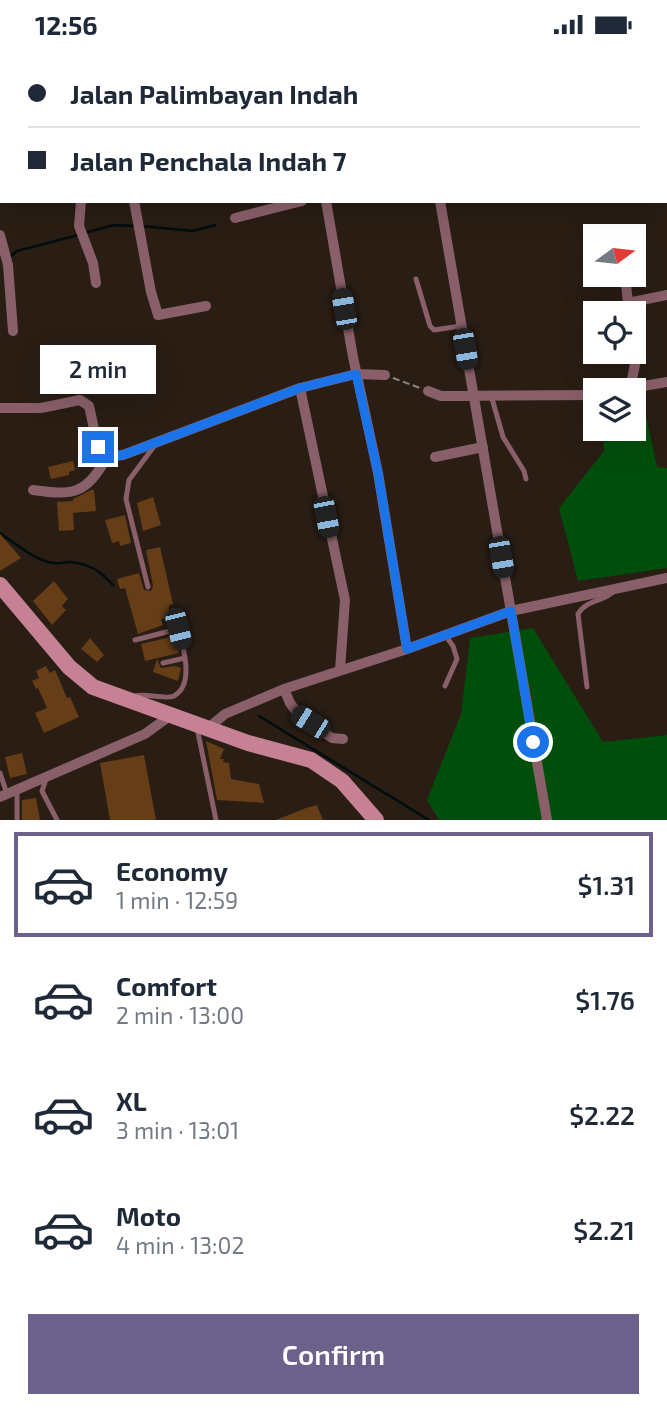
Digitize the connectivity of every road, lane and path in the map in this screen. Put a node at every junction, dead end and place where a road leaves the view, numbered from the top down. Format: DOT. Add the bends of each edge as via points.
graph roads {
  1 [pos="81,203"];
  2 [pos="134,203"];
  3 [pos="294,203"];
  4 [pos="326,203"];
  5 [pos="440,203"];
  6 [pos="236,218"];
  7 [pos="0,235"];
  8 [pos="416,279"];
  9 [pos="96,283"];
  10 [pos="667,295"];
  11 [pos="646,304"];
  12 [pos="206,306"];
  13 [pos="461,326"];
  14 [pos="13,331"];
  15 [pos="356,374"];
  16 [pos="385,375"];
  17 [pos="667,382"];
  18 [pos="646,386"];
  19 [pos="300,388"];
  20 [pos="428,391"];
  21 [pos="473,395"];
  22 [pos="491,395"];
  23 [pos="583,395"];
  24 [pos="0,408"];
  25 [pos="157,442"];
  26 [pos="482,447"];
  27 [pos="107,457"];
  28 [pos="435,457"];
  29 [pos="526,479"];
  30 [pos="33,490"];
  31 [pos="667,578"];
  32 [pos="0,585"];
  33 [pos="148,587"];
  34 [pos="616,589"];
  35 [pos="173,611"];
  36 [pos="511,611"];
  37 [pos="178,629"];
  38 [pos="444,635"];
  39 [pos="135,640"];
  40 [pos="407,649"];
  41 [pos="185,658"];
  42 [pos="163,663"];
  43 [pos="340,670"];
  44 [pos="445,686"];
  45 [pos="587,687"];
  46 [pos="284,689"];
  47 [pos="131,701"];
  48 [pos="171,715"];
  49 [pos="201,727"];
  50 [pos="343,739"];
  51 [pos="0,773"];
  52 [pos="47,776"];
  53 [pos="8,793"];
  54 [pos="368,814"];
  55 [pos="17,820"];
  56 [pos="57,820"];
  57 [pos="216,820"];
  58 [pos="547,820"];
  1 -- 9 [label="street" via="79,226"];
  2 -- 12 [label="street" via="158,314"];
  3 -- 6 [label="street"];
  4 -- 15 [label="street"];
  5 -- 13 [label="street"];
  7 -- 14 [label="street" via="8,265"];
  8 -- 13 [label="lane" via="430,326 434,330"];
  10 -- 11 [label="street"];
  13 -- 21 [label="street"];
  15 -- 16 [label="street"];
  15 -- 19 [label="street"];
  15 -- 40 [label="street" via="378,473"];
  16 -- 20 [label="path"];
  17 -- 18 [label="street"];
  19 -- 25 [label="street"];
  19 -- 43 [label="street" via="345,600"];
  20 -- 21 [label="street"];
  21 -- 22 [label="street"];
  21 -- 26 [label="street"];
  22 -- 23 [label="street"];
  22 -- 29 [label="lane" via="503,437"];
  24 -- 27 [label="street" via="41,408 80,400 89,406 98,447"];
  25 -- 27 [label="street"];
  25 -- 33 [label="lane" via="129,480 126,499"];
  26 -- 28 [label="street"];
  26 -- 36 [label="street"];
  27 -- 30 [label="street" via="86,486 57,493"];
  31 -- 34 [label="street"];
  32 -- 47 [label="street" via="84,681"];
  34 -- 36 [label="street"];
  34 -- 45 [label="lane" via="611,596 584,605 578,614"];
  35 -- 37 [label="lane"];
  36 -- 38 [label="street"];
  36 -- 58 [label="street"];
  37 -- 39 [label="lane"];
  37 -- 41 [label="lane"];
  38 -- 40 [label="street"];
  38 -- 44 [label="lane" via="457,659"];
  40 -- 43 [label="street"];
  41 -- 42 [label="lane"];
  41 -- 47 [label="lane" via="186,679 173,697 145,694 135,695"];
  43 -- 46 [label="street"];
  46 -- 49 [label="street"];
  46 -- 50 [label="street" via="298,714 331,738"];
  47 -- 48 [label="street"];
  48 -- 49 [label="street"];
  48 -- 52 [label="street" via="145,734"];
  49 -- 54 [label="street" via="311,760 342,781"];
  49 -- 57 [label="lane"];
  51 -- 53 [label="lane"];
  52 -- 53 [label="street"];
  52 -- 56 [label="lane" via="42,790"];
  53 -- 55 [label="lane"];
}
